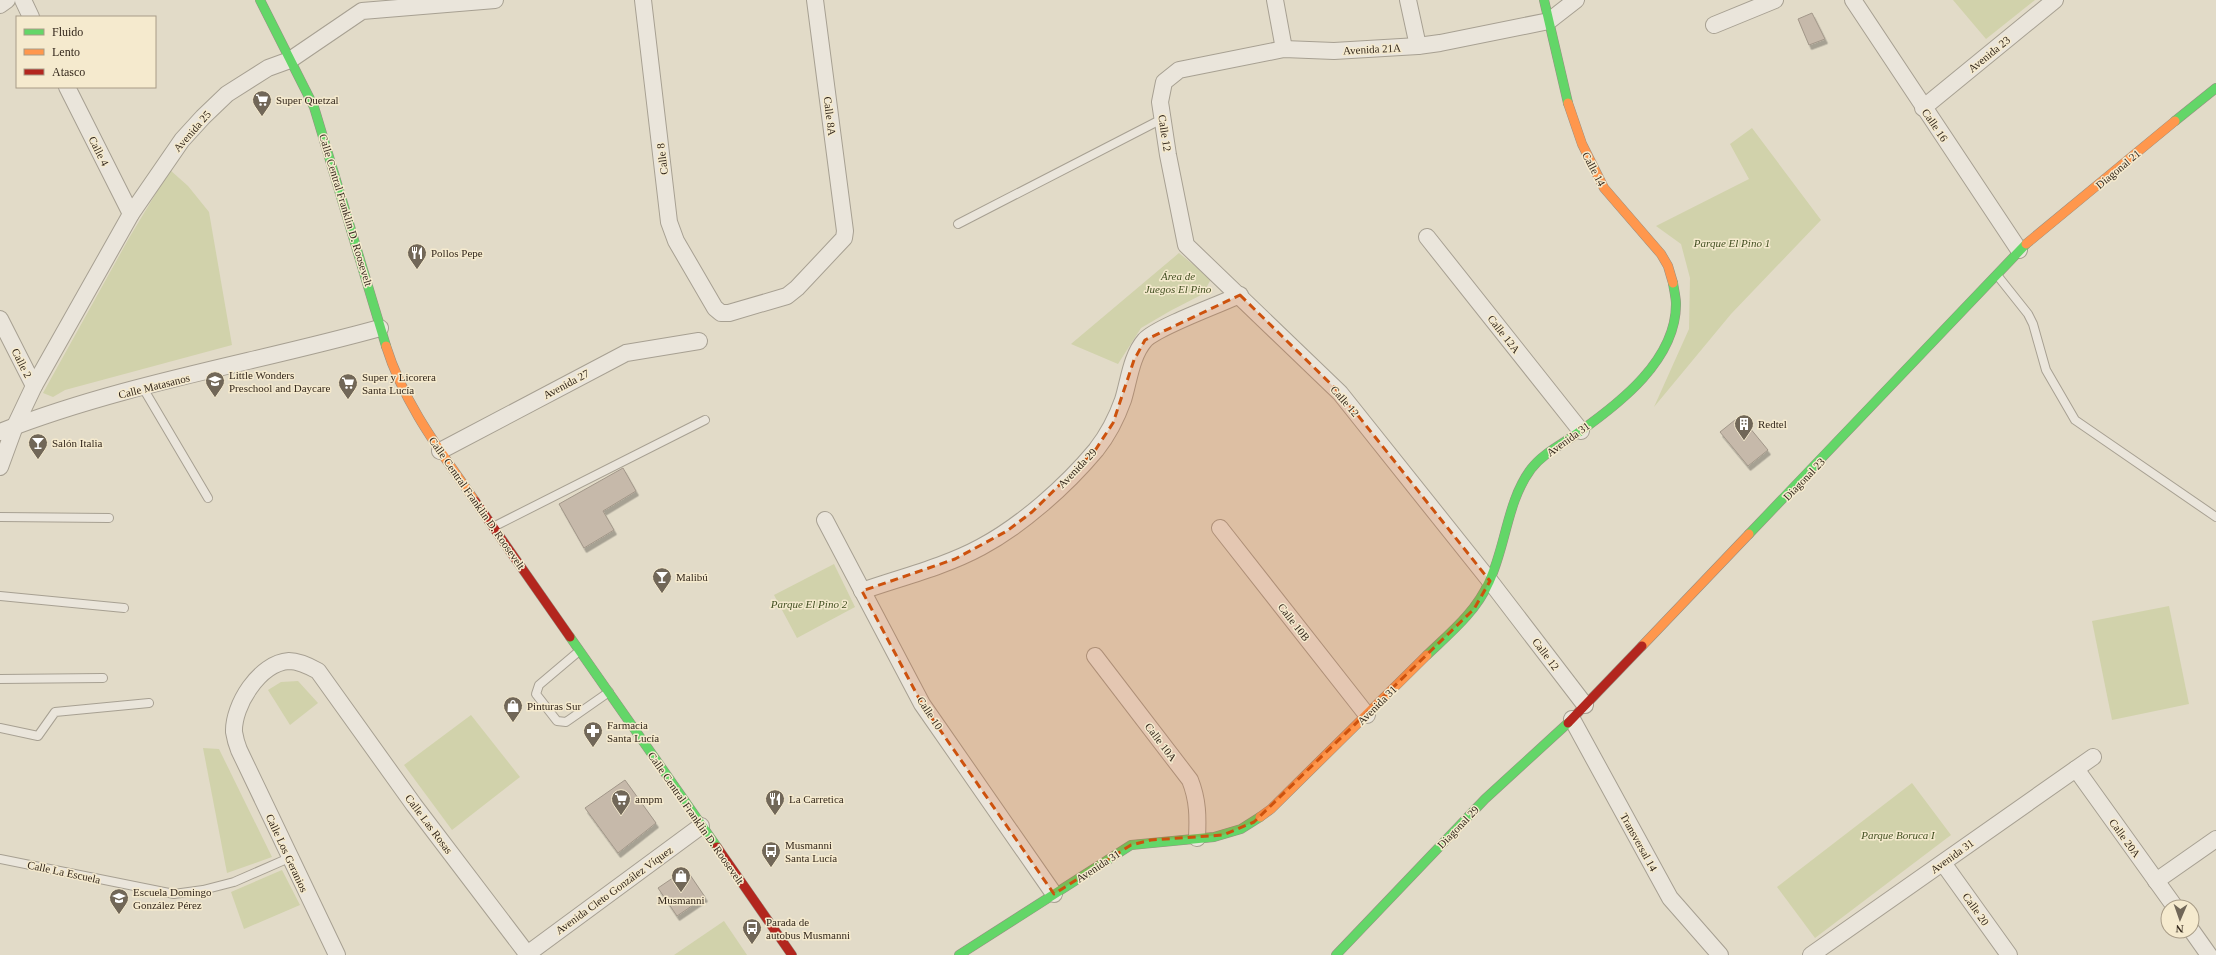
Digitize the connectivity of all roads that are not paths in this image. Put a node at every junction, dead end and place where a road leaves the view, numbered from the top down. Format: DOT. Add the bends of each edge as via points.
graph roads {
  1 [pos="7,0"];
  2 [pos="23,0"];
  3 [pos="260,0"];
  4 [pos="495,0"];
  5 [pos="643,0"];
  6 [pos="815,0"];
  7 [pos="1275,0"];
  8 [pos="1408,0"];
  9 [pos="1544,0"];
  10 [pos="1576,0"];
  11 [pos="1775,0"];
  12 [pos="1853,0"];
  13 [pos="2055,0"];
  14 [pos="0,5"];
  15 [pos="365,5"];
  16 [pos="31,16"];
  17 [pos="1549,21"];
  18 [pos="1714,25"];
  19 [pos="1418,46"];
  20 [pos="1284,49"];
  21 [pos="290,60"];
  22 [pos="1164,82"];
  23 [pos="67,88"];
  24 [pos="2216,88"];
  25 [pos="1924,108"];
  26 [pos="1162,119"];
  27 [pos="131,214"];
  28 [pos="958,224"];
  29 [pos="845,232"];
  30 [pos="1427,237"];
  31 [pos="2019,250"];
  32 [pos="1997,275"];
  33 [pos="1240,295"];
  34 [pos="0,319"];
  35 [pos="1675,319"];
  36 [pos="380,328"];
  37 [pos="699,341"];
  38 [pos="34,386"];
  39 [pos="143,388"];
  40 [pos="705,420"];
  41 [pos="15,426"];
  42 [pos="1581,431"];
  43 [pos="0,432"];
  44 [pos="440,451"];
  45 [pos="0,467"];
  46 [pos="208,498"];
  47 [pos="0,517"];
  48 [pos="2216,517"];
  49 [pos="109,518"];
  50 [pos="825,520"];
  51 [pos="494,527"];
  52 [pos="1220,528"];
  53 [pos="1490,581"];
  54 [pos="862,591"];
  55 [pos="0,596"];
  56 [pos="124,608"];
  57 [pos="580,650"];
  58 [pos="1095,656"];
  59 [pos="103,678"];
  60 [pos="0,679"];
  61 [pos="609,692"];
  62 [pos="149,703"];
  63 [pos="1585,705"];
  64 [pos="1368,715"];
  65 [pos="1572,718"];
  66 [pos="0,728"];
  67 [pos="239,750"];
  68 [pos="2093,757"];
  69 [pos="2076,769"];
  70 [pos="701,826"];
  71 [pos="1197,838"];
  72 [pos="2216,839"];
  73 [pos="289,858"];
  74 [pos="0,859"];
  75 [pos="1943,863"];
  76 [pos="2156,881"];
  77 [pos="1054,894"];
  78 [pos="2169,899"];
  79 [pos="2198,939"];
  80 [pos="337,955"];
  81 [pos="527,955"];
  82 [pos="792,955"];
  83 [pos="959,955"];
  84 [pos="1336,955"];
  85 [pos="1720,955"];
  86 [pos="1812,955"];
  87 [pos="2009,955"];
  88 [pos="2209,955"];
  1 -- 14 [label="street"];
  2 -- 16 [label="street"];
  3 -- 21 [label="street, Calle Central Franklin D. Roosevelt"];
  4 -- 15 [label="street, Avenida 25"];
  5 -- 29 [label="street, Calle 8" via="669,222 676,241 715,308 729,313 787,296 840,243"];
  6 -- 29 [label="street, Calle 8A"];
  7 -- 20 [label="street"];
  8 -- 19 [label="street"];
  9 -- 17 [label="street, Calle 14"];
  10 -- 17 [label="street, Avenida 21A"];
  11 -- 18 [label="street"];
  12 -- 25 [label="street, Calle 16"];
  13 -- 25 [label="street, Avenida 23"];
  15 -- 21 [label="street, Avenida 25"];
  17 -- 19 [label="street, Avenida 21A"];
  17 -- 35 [label="street, Calle 14" via="1575,128 1587,158 1605,189 1666,261 1676,299"];
  19 -- 20 [label="street, Avenida 21A" via="1334,51"];
  20 -- 22 [label="street, Avenida 21A" via="1179,70"];
  21 -- 27 [label="street, Avenida 25" via="268,68 227,94 203,117 182,140"];
  21 -- 36 [label="street, Calle Central Franklin D. Roosevelt" via="314,108 360,254"];
  22 -- 26 [label="street, Calle 12" via="1160,102"];
  23 -- 27 [label="street, Calle 4"];
  24 -- 31 [label="street, Diagonal 21"];
  25 -- 31 [label="street, Calle 16"];
  26 -- 28 [label="lane"];
  26 -- 33 [label="street, Calle 12" via="1186,245"];
  27 -- 38 [label="street, Avenida 25"];
  30 -- 42 [label="street, Calle 12A"];
  31 -- 32 [label="street, Diagonal 23"];
  32 -- 48 [label="lane" via="2028,314 2046,370 2075,420"];
  32 -- 63 [label="street, Diagonal 23"];
  33 -- 53 [label="street, Calle 12" via="1340,394"];
  33 -- 54 [label="street, Avenida 29" via="1162,329 1145,340 1134,360 1113,423 1096,449 1072,476 1032,512 994,539 955,559"];
  34 -- 38 [label="street, Calle 2"];
  35 -- 42 [label="street, Avenida 31" via="1670,338 1642,379"];
  36 -- 39 [label="street, Calle Matasanos"];
  36 -- 44 [label="street, Calle Central Franklin D. Roosevelt" via="394,372"];
  37 -- 44 [label="street, Avenida 27" via="626,353"];
  38 -- 41 [label="street, Avenida 25"];
  39 -- 41 [label="street, Calle Matasanos"];
  39 -- 46 [label="lane"];
  40 -- 51 [label="lane"];
  41 -- 43 [label="street, Calle Matasanos"];
  41 -- 45 [label="street, Avenida 25"];
  42 -- 53 [label="street, Avenida 31" via="1540,459 1527,474 1507,522"];
  44 -- 51 [label="street, Calle Central Franklin D. Roosevelt"];
  47 -- 49 [label="lane"];
  50 -- 54 [label="street, Calle 10"];
  51 -- 57 [label="street, Calle Central Franklin D. Roosevelt"];
  52 -- 64 [label="street, Calle 10B"];
  53 -- 63 [label="street, Calle 12"];
  53 -- 64 [label="street, Avenida 31" via="1474,609"];
  54 -- 77 [label="street, Calle 10" via="922,704"];
  55 -- 56 [label="lane"];
  57 -- 61 [label="street, Calle Central Franklin D. Roosevelt"];
  57 -- 61 [label="lane" via="538,685 536,694 557,721 566,722"];
  58 -- 71 [label="street, Calle 10A" via="1190,780 1198,808"];
  59 -- 60 [label="lane"];
  61 -- 70 [label="street, Calle Central Franklin D. Roosevelt"];
  62 -- 66 [label="lane" via="55,712 38,736"];
  63 -- 65 [label="street, Diagonal 29"];
  64 -- 71 [label="street, Avenida 31" via="1271,809 1254,822 1223,836"];
  65 -- 84 [label="street, Diagonal 29" via="1485,799"];
  65 -- 85 [label="street, Transversal 14" via="1670,898"];
  67 -- 73 [label="street, Calle Los Geranios"];
  67 -- 81 [label="street, Calle Las Rosas" via="234,733 236,715 255,680 271,667 288,661 318,671 414,805"];
  68 -- 69 [label="street, Avenida 31"];
  69 -- 75 [label="street, Avenida 31"];
  69 -- 76 [label="street, Calle 20A"];
  70 -- 81 [label="street, Avenida Cleto González Víquez"];
  70 -- 82 [label="street, Calle Central Franklin D. Roosevelt"];
  71 -- 77 [label="street, Avenida 31" via="1151,840 1131,845"];
  72 -- 76 [label="street"];
  73 -- 74 [label="lane, Calle La Escuela" via="234,882 174,894"];
  73 -- 80 [label="street, Calle Los Geranios"];
  75 -- 86 [label="street, Avenida 31"];
  75 -- 87 [label="street, Calle 20"];
  76 -- 78 [label="street, Calle 20A"];
  77 -- 83 [label="street, Avenida 31"];
  79 -- 88 [label="street"];
}
